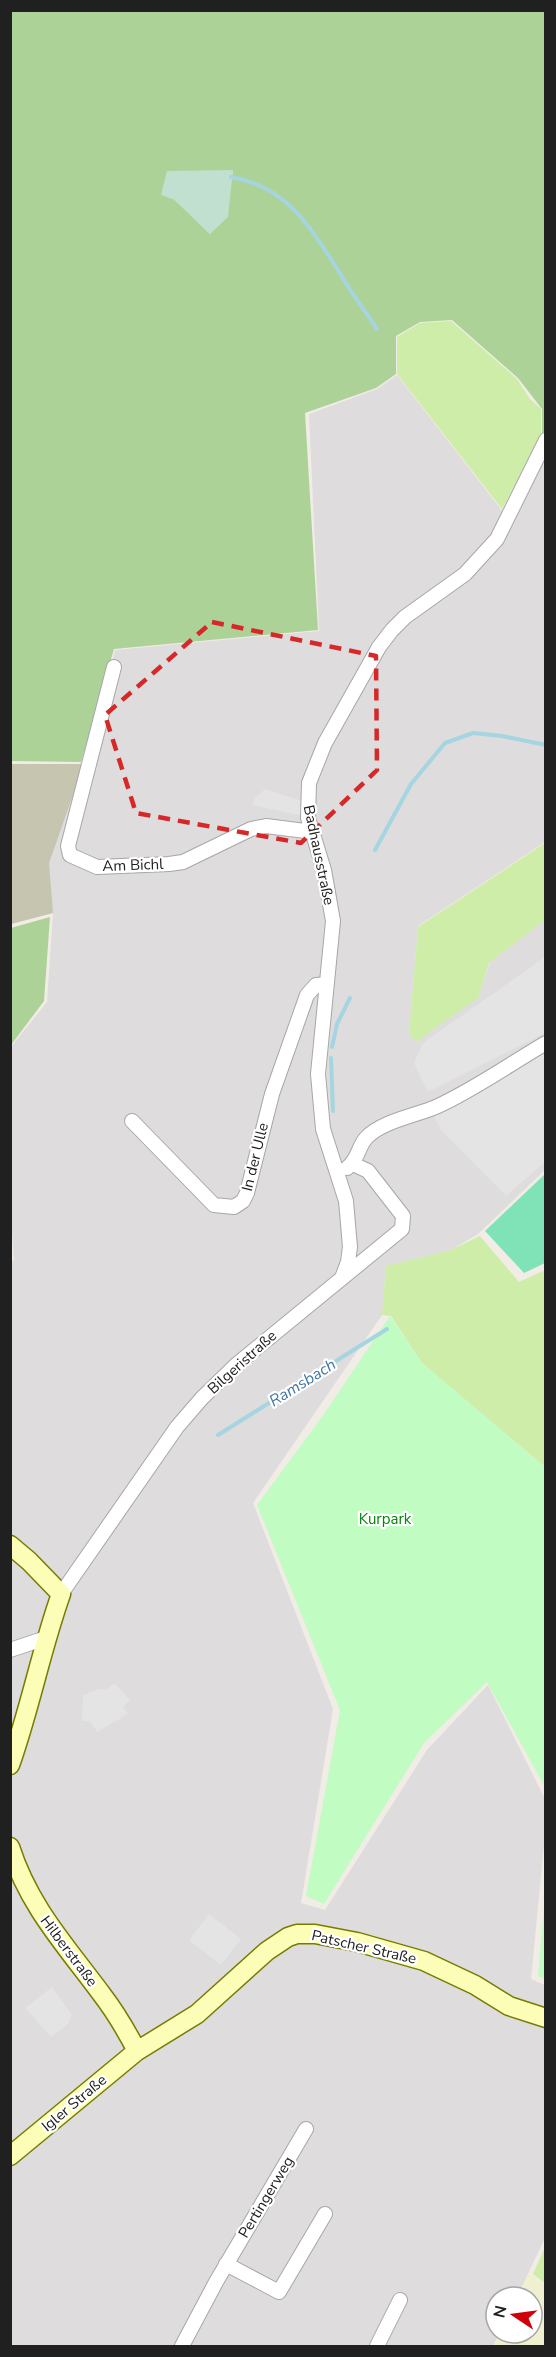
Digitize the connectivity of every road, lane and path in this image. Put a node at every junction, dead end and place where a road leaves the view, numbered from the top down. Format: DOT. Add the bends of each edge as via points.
graph roads {
  1 [pos="546,440"];
  2 [pos="114,667"];
  3 [pos="313,832"];
  4 [pos="327,984"];
  5 [pos="546,1043"];
  6 [pos="132,1121"];
  7 [pos="353,1164"];
  8 [pos="338,1175"];
  9 [pos="343,1275"];
  10 [pos="10,1545"];
  11 [pos="61,1594"];
  12 [pos="46,1638"];
  13 [pos="10,1650"];
  14 [pos="10,1765"];
  15 [pos="10,1847"];
  16 [pos="546,2018"];
  17 [pos="137,2051"];
  18 [pos="306,2129"];
  19 [pos="10,2156"];
  20 [pos="325,2214"];
  21 [pos="226,2264"];
  22 [pos="400,2300"];
  23 [pos="182,2346"];
  24 [pos="377,2346"];
  1 -- 3 [label="street, Badhausstraße" via="497,539 486,553 456,582 405,617 379,647 310,776 307,802"];
  2 -- 3 [label="street, Am Bichl" via="67,850 70,855 97,867 169,864 183,862 266,826"];
  3 -- 4 [label="street, Badhausstraße" via="333,921"];
  4 -- 6 [label="street, In der Ulle" via="316,986 307,995 272,1094 241,1204 234,1207 211,1203"];
  4 -- 8 [label="street, Badhausstraße" via="319,1052 319,1096 325,1136"];
  5 -- 7 [label="street" via="437,1106 374,1132 366,1138"];
  7 -- 8 [label="street"];
  7 -- 9 [label="street, Bilgeristraße" via="368,1171 403,1216 404,1223 364,1262"];
  8 -- 9 [label="street, Badhausstraße" via="349,1230 349,1255"];
  9 -- 11 [label="street, Bilgeristraße" via="236,1365 190,1411"];
  10 -- 11 [label="main road"];
  11 -- 12 [label="main road"];
  12 -- 13 [label="street"];
  12 -- 14 [label="main road"];
  15 -- 17 [label="main road, Hilberstraße" via="36,1907 105,1998"];
  16 -- 17 [label="main road, Patscher Straße" via="509,2006 475,1984 424,1960 357,1942 305,1934 288,1937 267,1951 197,2014"];
  17 -- 19 [label="main road, Igler Straße"];
  18 -- 21 [label="street, Pertingerweg"];
  20 -- 21 [label="street" via="279,2292"];
  21 -- 23 [label="street, Pertingerweg"];
  22 -- 24 [label="street"];
}
